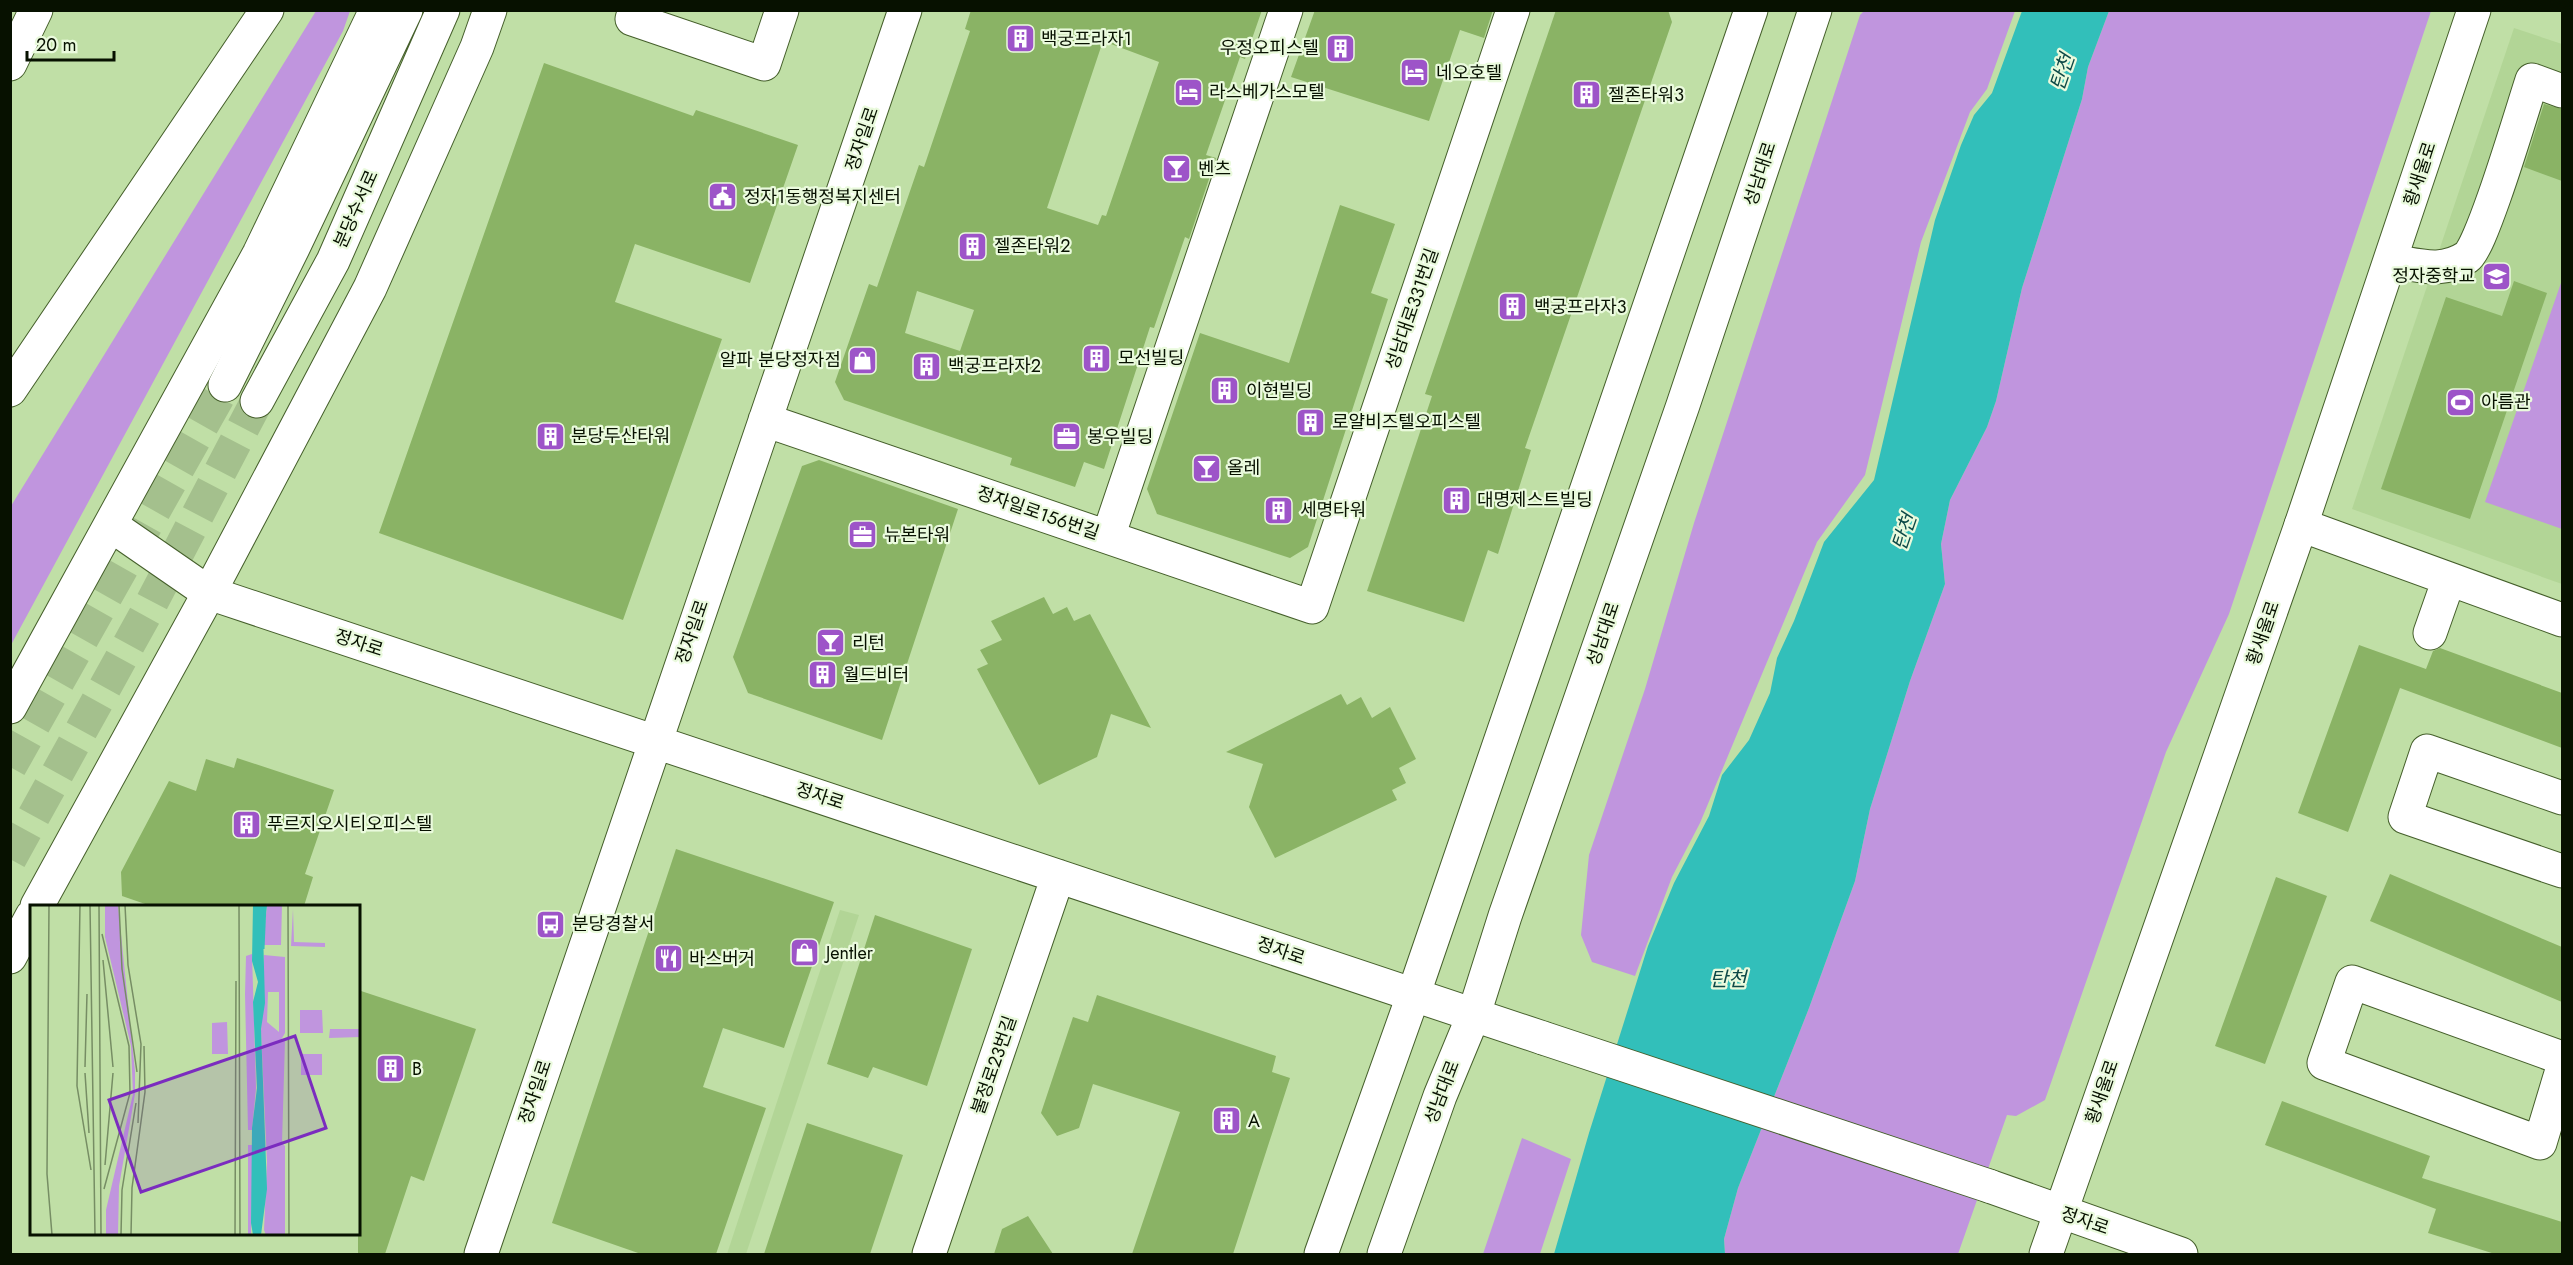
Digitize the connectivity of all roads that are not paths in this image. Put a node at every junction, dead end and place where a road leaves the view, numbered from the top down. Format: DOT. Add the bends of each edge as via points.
graph roads {
  1 [pos="36,10"];
  2 [pos="267,10"];
  3 [pos="376,10"];
  4 [pos="406,10"];
  5 [pos="443,10"];
  6 [pos="490,10"];
  7 [pos="634,10"];
  8 [pos="782,10"];
  9 [pos="905,10"];
  10 [pos="1286,10"];
  11 [pos="1513,10"];
  12 [pos="1751,10"];
  13 [pos="1815,10"];
  14 [pos="2474,10"];
  15 [pos="10,64"];
  16 [pos="2562,91"];
  17 [pos="2391,261"];
  18 [pos="225,386"];
  19 [pos="10,390"];
  20 [pos="257,401"];
  21 [pos="765,420"];
  22 [pos="2301,525"];
  23 [pos="112,526"];
  24 [pos="1108,537"];
  25 [pos="2449,579"];
  26 [pos="209,593"];
  27 [pos="1312,607"];
  28 [pos="2562,620"];
  29 [pos="2430,633"];
  30 [pos="10,706"];
  31 [pos="654,740"];
  32 [pos="2562,798"];
  33 [pos="2562,872"];
  34 [pos="1058,876"];
  35 [pos="38,905"];
  36 [pos="30,920"];
  37 [pos="10,957"];
  38 [pos="1413,996"];
  39 [pos="1474,1014"];
  40 [pos="2562,1058"];
  41 [pos="2562,1070"];
  42 [pos="2060,1212"];
  43 [pos="481,1254"];
  44 [pos="929,1254"];
  45 [pos="1321,1254"];
  46 [pos="1384,1254"];
  47 [pos="2046,1254"];
  48 [pos="2181,1254"];
  1 -- 15 [label="main road"];
  2 -- 19 [label="main road"];
  3 -- 23 [label="main road" via="259,254"];
  4 -- 18 [label="main road"];
  5 -- 20 [label="main road, 분당수서로" via="333,261"];
  6 -- 26 [label="main road" via="370,288"];
  7 -- 8 [label="main road" via="632,19 764,64"];
  9 -- 21 [label="main road, 정자일로"];
  10 -- 24 [label="main road"];
  11 -- 27 [label="main road, 성남대로331번길"];
  12 -- 38 [label="main road"];
  13 -- 39 [label="main road, 성남대로"];
  14 -- 17 [label="main road, 황새울로"];
  16 -- 17 [label="main road" via="2532,80 2484,226 2469,256 2439,269"];
  17 -- 22 [label="main road, 황새울로"];
  21 -- 24 [label="main road, 정자일로156번길"];
  21 -- 31 [label="main road, 정자일로"];
  22 -- 25 [label="main road"];
  22 -- 42 [label="main road, 황새울로"];
  23 -- 26 [label="main road, 정자로"];
  23 -- 30 [label="main road"];
  24 -- 27 [label="main road, 정자일로156번길"];
  25 -- 28 [label="main road"];
  25 -- 29 [label="main road"];
  26 -- 31 [label="main road, 정자로"];
  26 -- 35 [label="main road"];
  31 -- 34 [label="main road, 정자로"];
  31 -- 43 [label="main road, 정자일로"];
  32 -- 33 [label="main road" via="2427,751 2405,817"];
  34 -- 38 [label="main road, 정자로"];
  34 -- 44 [label="main road, 불정로23번길"];
  36 -- 37 [label="main road"];
  38 -- 39 [label="main road, 정자로"];
  38 -- 45 [label="main road"];
  39 -- 42 [label="main road, 정자로, bridge"];
  39 -- 46 [label="main road, 성남대로" via="1440,1096"];
  40 -- 41 [label="main road" via="2352,982 2324,1063 2540,1143"];
  42 -- 47 [label="main road, 황새울로"];
  42 -- 48 [label="main road, 정자로"];
}
